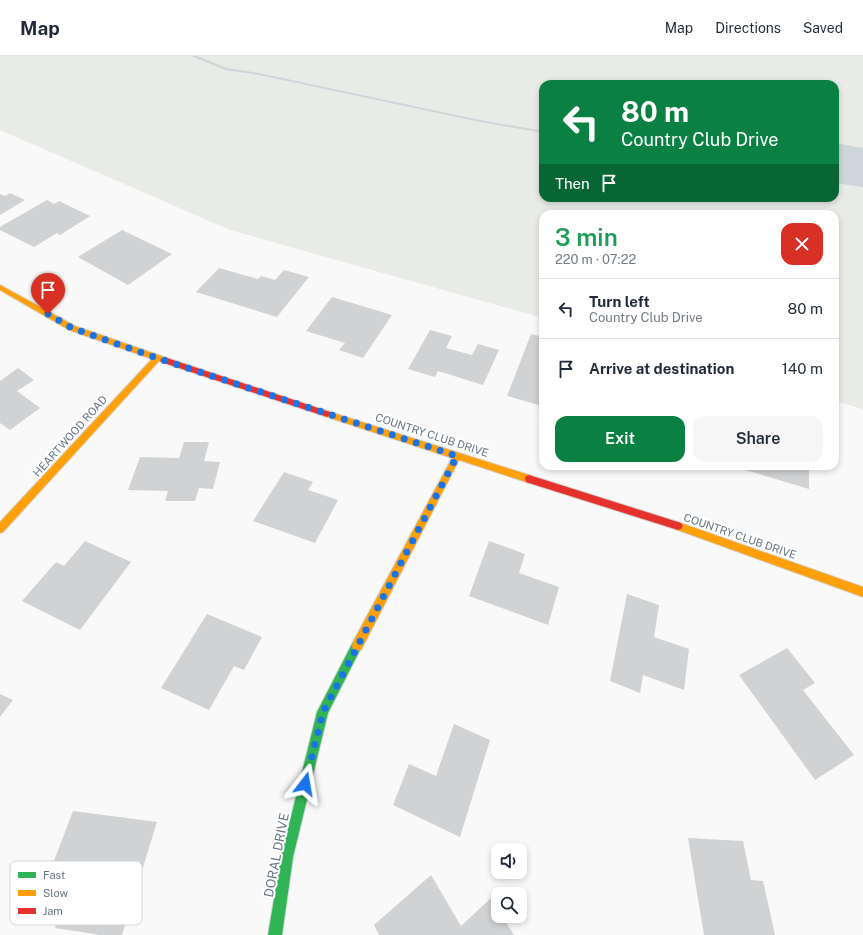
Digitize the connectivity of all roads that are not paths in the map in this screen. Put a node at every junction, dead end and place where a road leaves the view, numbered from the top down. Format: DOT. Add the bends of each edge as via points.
graph roads {
  1 [pos="0,287"];
  2 [pos="157,358"];
  3 [pos="457,456"];
  4 [pos="0,530"];
  5 [pos="863,592"];
  6 [pos="275,935"];
  1 -- 2 [label="street, COUNTRY CLUB DRIVE" via="72,328"];
  2 -- 3 [label="street, COUNTRY CLUB DRIVE"];
  2 -- 4 [label="street, HEARTWOOD ROAD"];
  3 -- 5 [label="street, COUNTRY CLUB DRIVE" via="689,530"];
  3 -- 6 [label="street, DORAL DRIVE" via="323,712 287,857"];
}
